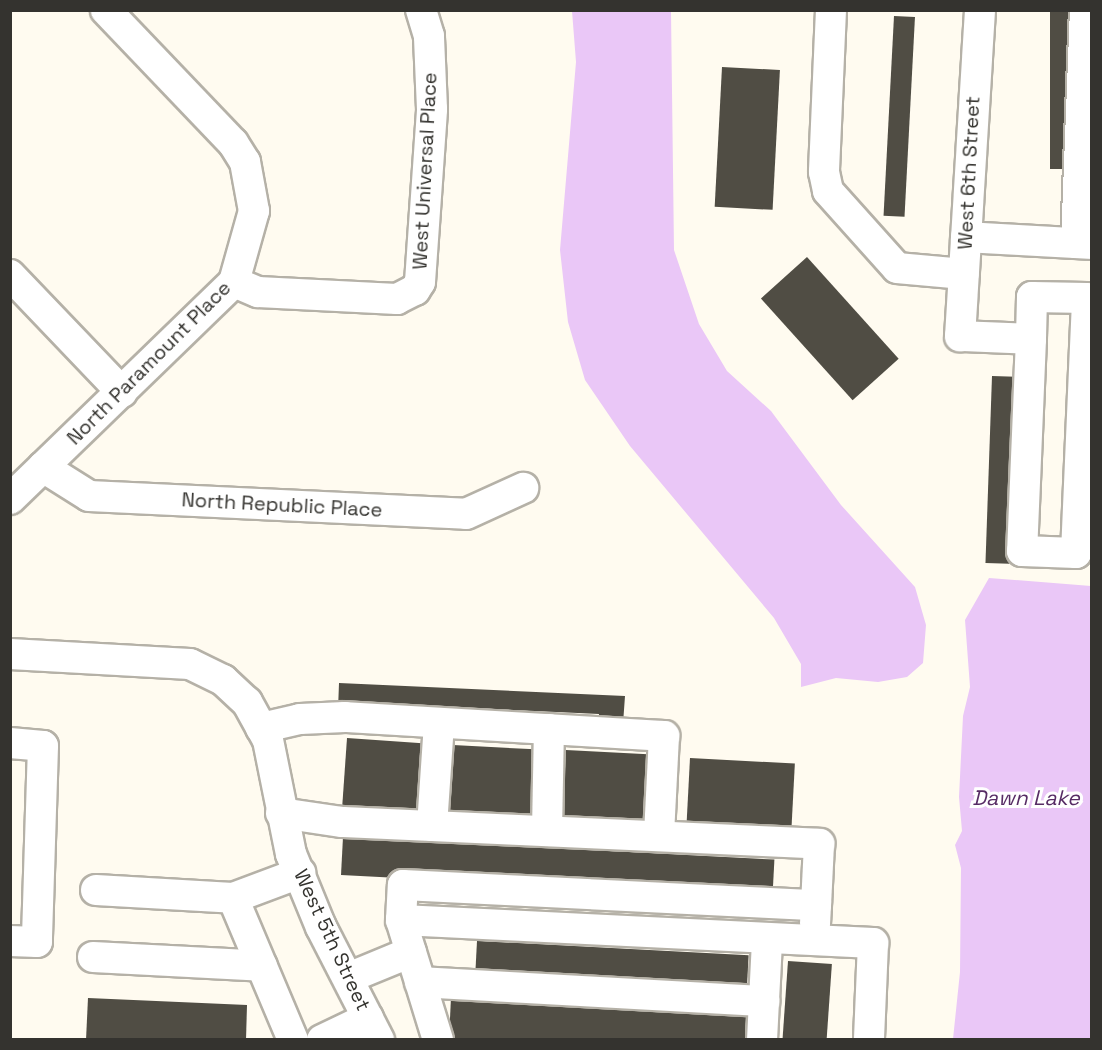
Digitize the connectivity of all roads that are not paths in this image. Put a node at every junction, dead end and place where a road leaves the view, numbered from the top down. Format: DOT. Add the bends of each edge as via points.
graph roads {
  1 [pos="106,10"];
  2 [pos="421,10"];
  3 [pos="831,10"];
  4 [pos="980,10"];
  5 [pos="1085,10"];
  6 [pos="1085,151"];
  7 [pos="966,237"];
  8 [pos="1084,243"];
  9 [pos="964,274"];
  10 [pos="10,275"];
  11 [pos="234,282"];
  12 [pos="1031,339"];
  13 [pos="122,392"];
  14 [pos="43,467"];
  15 [pos="524,488"];
  16 [pos="10,500"];
  17 [pos="10,654"];
  18 [pos="439,723"];
  19 [pos="261,728"];
  20 [pos="549,729"];
  21 [pos="10,743"];
  22 [pos="281,813"];
  23 [pos="432,826"];
  24 [pos="547,831"];
  25 [pos="659,836"];
  26 [pos="300,873"];
  27 [pos="96,890"];
  28 [pos="232,898"];
  29 [pos="816,904"];
  30 [pos="401,920"];
  31 [pos="767,940"];
  32 [pos="10,941"];
  33 [pos="814,941"];
  34 [pos="411,952"];
  35 [pos="93,957"];
  36 [pos="262,966"];
  37 [pos="348,978"];
  38 [pos="420,982"];
  39 [pos="764,1001"];
  40 [pos="374,1029"];
  41 [pos="293,1040"];
  42 [pos="322,1040"];
  43 [pos="438,1040"];
  44 [pos="762,1040"];
  45 [pos="869,1040"];
  1 -- 11 [label="street, North Paramount Place" via="233,143 245,162 254,211"];
  2 -- 11 [label="street, West Universal Place" via="429,36 432,109 420,282 415,290 397,299 258,292"];
  3 -- 9 [label="street" via="824,172 828,190 897,267"];
  4 -- 7 [label="street, West 6th Street"];
  5 -- 6 [label="street"];
  6 -- 8 [label="street"];
  7 -- 8 [label="street"];
  7 -- 9 [label="street, West 6th Street"];
  9 -- 12 [label="street, West 6th Street" via="960,336"];
  10 -- 13 [label="street"];
  11 -- 13 [label="street, North Paramount Place"];
  12 -- 12 [label="street" via="1022,552 1076,553 1087,298 1032,297"];
  13 -- 14 [label="street, North Paramount Place"];
  14 -- 15 [label="street, North Republic Place" via="89,496 443,513 466,513"];
  14 -- 16 [label="street, North Paramount Place"];
  17 -- 19 [label="street, West 5th Street" via="190,664 223,680 247,702"];
  18 -- 19 [label="street" via="345,717 300,719"];
  18 -- 20 [label="street"];
  18 -- 23 [label="street"];
  19 -- 22 [label="street, West 5th Street" via="268,740"];
  20 -- 24 [label="street"];
  20 -- 25 [label="street" via="664,736"];
  21 -- 32 [label="street" via="43,746 37,942"];
  22 -- 23 [label="street" via="342,822"];
  22 -- 26 [label="street, West 5th Street"];
  23 -- 24 [label="street"];
  24 -- 25 [label="street"];
  25 -- 29 [label="street" via="819,844"];
  26 -- 28 [label="street"];
  26 -- 37 [label="street, West 5th Street"];
  27 -- 28 [label="street"];
  28 -- 36 [label="street"];
  29 -- 30 [label="street" via="403,885"];
  29 -- 33 [label="street"];
  30 -- 31 [label="street"];
  30 -- 34 [label="street"];
  31 -- 33 [label="street"];
  31 -- 39 [label="street"];
  33 -- 45 [label="street" via="873,944"];
  34 -- 37 [label="street"];
  34 -- 38 [label="street"];
  35 -- 36 [label="street"];
  36 -- 41 [label="street"];
  37 -- 40 [label="street, West 5th Street"];
  38 -- 39 [label="street"];
  38 -- 43 [label="street"];
  39 -- 44 [label="street"];
  40 -- 42 [label="street"];
}
